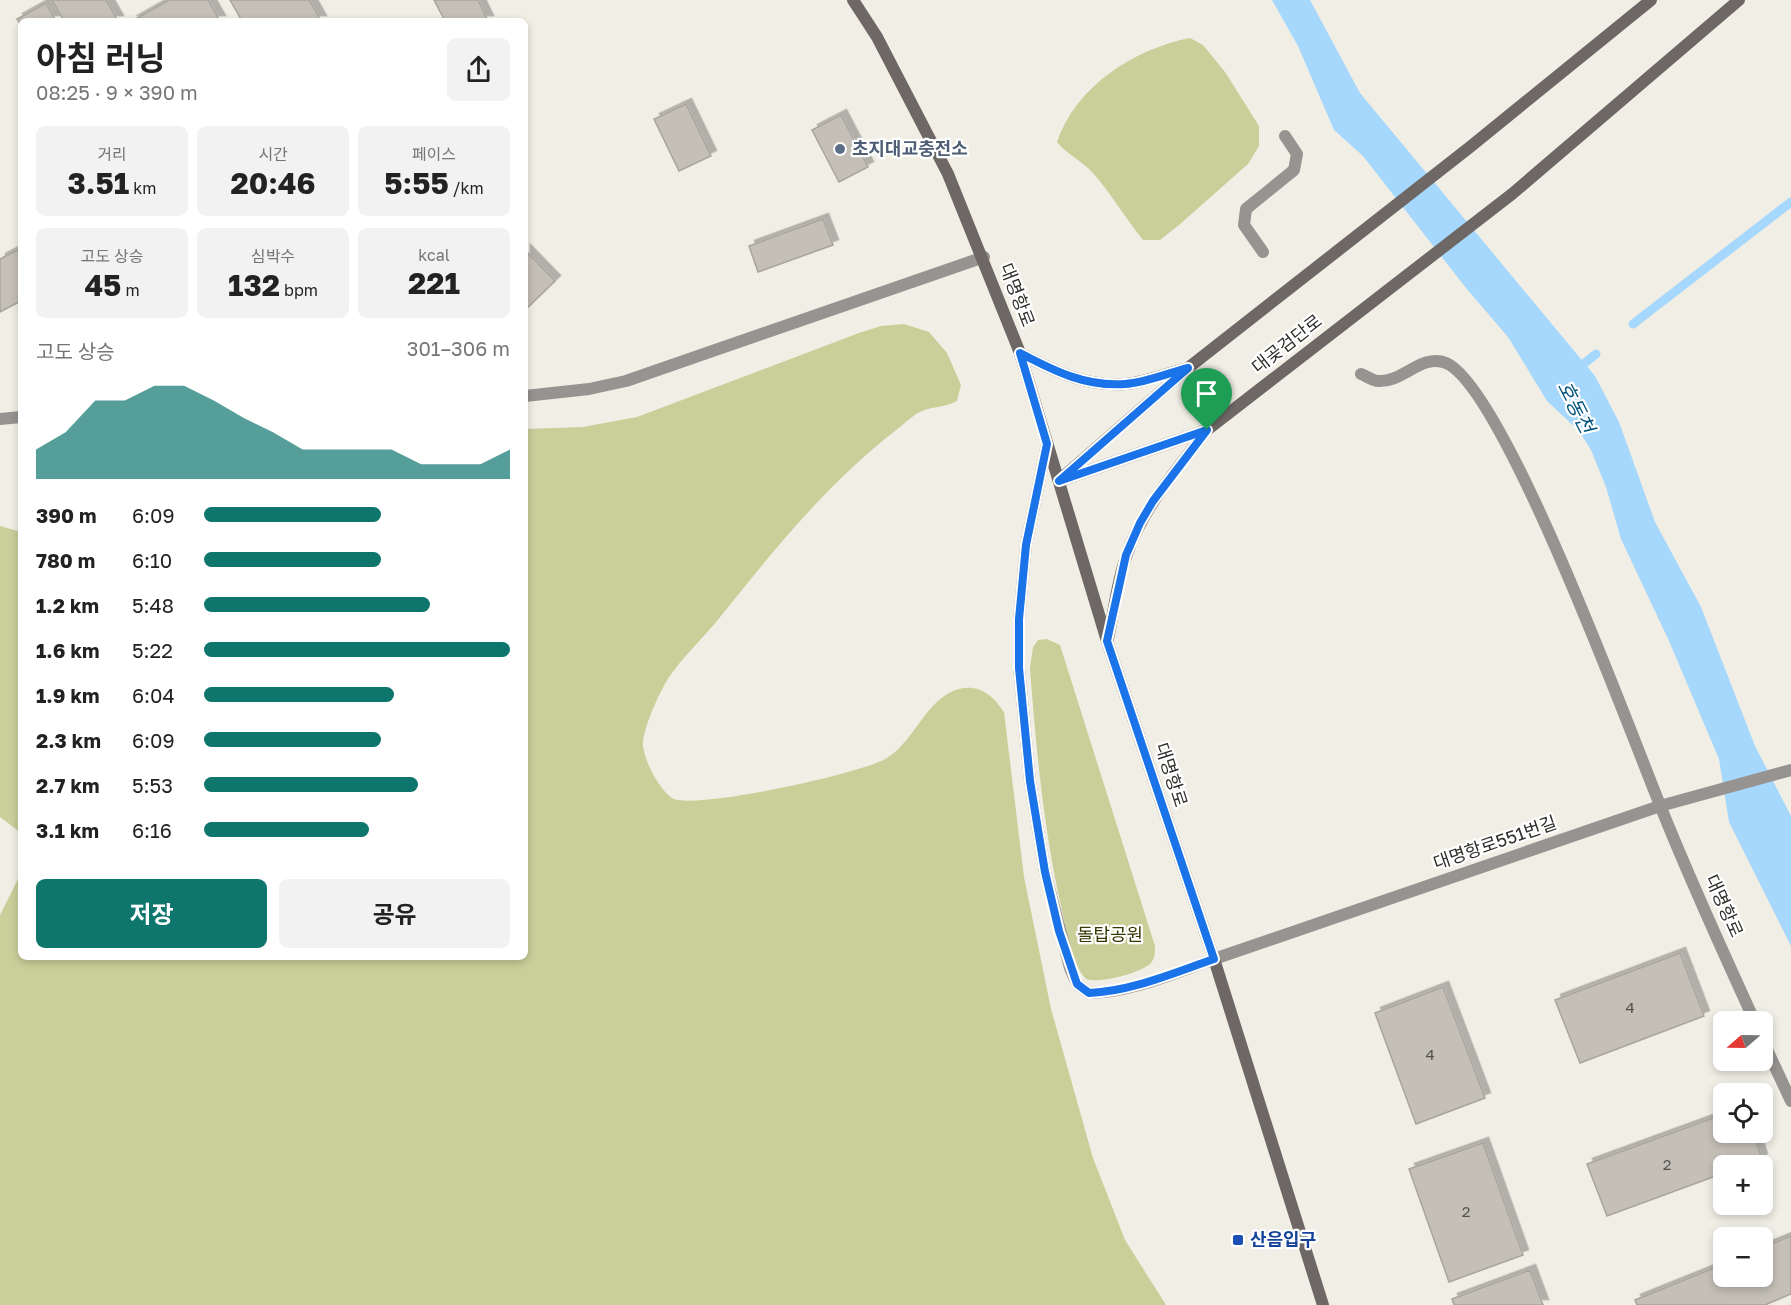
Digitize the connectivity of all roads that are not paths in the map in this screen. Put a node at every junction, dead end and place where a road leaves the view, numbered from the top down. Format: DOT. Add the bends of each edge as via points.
graph roads {
  1 [pos="853,0"];
  2 [pos="1650,0"];
  3 [pos="1738,0"];
  4 [pos="1285,136"];
  5 [pos="1263,252"];
  6 [pos="984,257"];
  7 [pos="1020,353"];
  8 [pos="1188,368"];
  9 [pos="1361,374"];
  10 [pos="528,396"];
  11 [pos="18,417"];
  12 [pos="0,419"];
  13 [pos="1207,430"];
  14 [pos="1047,444"];
  15 [pos="1059,481"];
  16 [pos="1107,641"];
  17 [pos="1791,770"];
  18 [pos="1660,806"];
  19 [pos="1214,959"];
  20 [pos="1750,1011"];
  21 [pos="1773,1063"];
  22 [pos="1791,1101"];
  23 [pos="1323,1305"];
  1 -- 6 [label="main road, 대명항로" via="877,37 948,174"];
  2 -- 8 [label="main road"];
  3 -- 13 [label="main road, 대곶검단로" via="1512,194"];
  4 -- 5 [label="street" via="1297,154 1294,170 1246,209 1244,225"];
  6 -- 7 [label="main road, 대명항로"];
  6 -- 10 [label="street, 대명항로" via="626,381"];
  7 -- 8 [label="main road" via="1060,374 1090,382 1126,384"];
  7 -- 14 [label="main road, 대명항로"];
  8 -- 15 [label="main road"];
  9 -- 18 [label="street, 대명항로" via="1377,381 1395,378 1425,362 1446,362 1466,379 1501,435 1562,562"];
  11 -- 12 [label="street"];
  13 -- 15 [label="main road, 대곶검단로"];
  13 -- 16 [label="main road" via="1140,523 1126,555"];
  14 -- 15 [label="main road, 대명항로"];
  14 -- 19 [label="street, 대명항로551번길" via="1026,545 1019,668 1041,849 1070,968 1077,984 1089,993 1103,993"];
  15 -- 16 [label="main road, 대명항로"];
  16 -- 19 [label="main road, 대명항로"];
  17 -- 18 [label="street, 대명항로551번길"];
  18 -- 19 [label="street, 대명항로551번길"];
  18 -- 20 [label="street, 대명항로"];
  19 -- 23 [label="main road, 대명항로"];
  21 -- 22 [label="street"];
}
